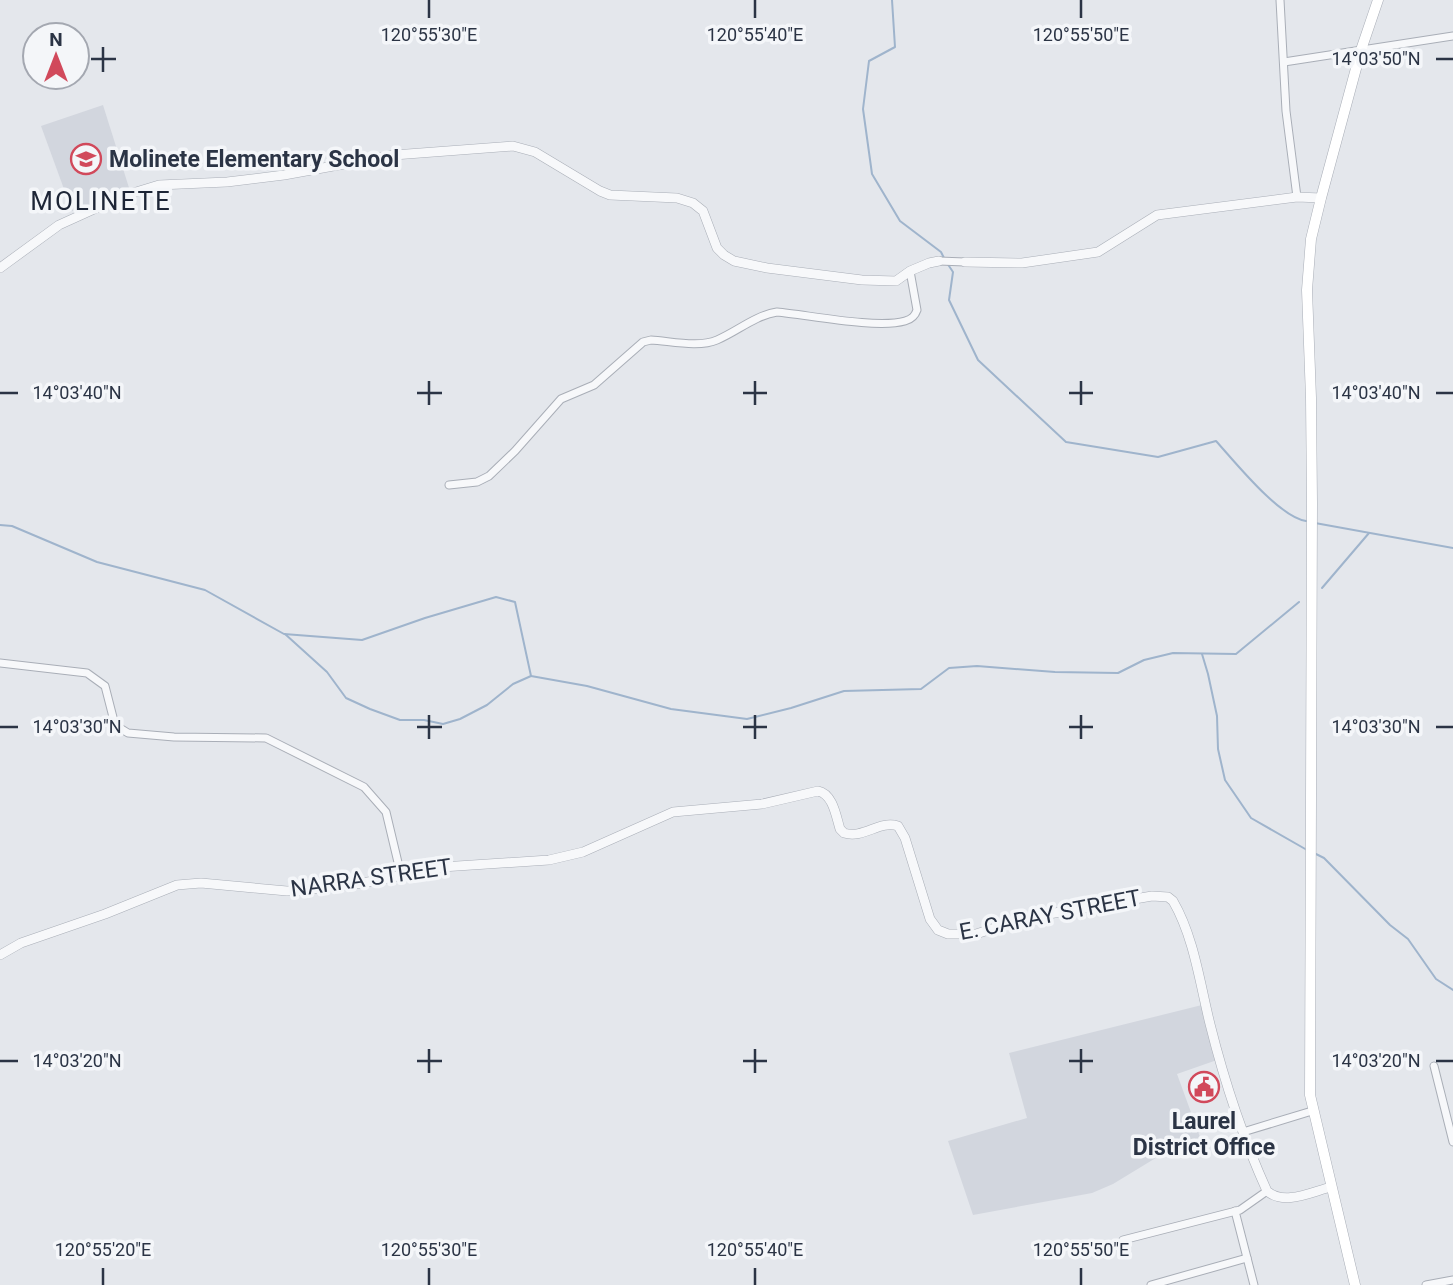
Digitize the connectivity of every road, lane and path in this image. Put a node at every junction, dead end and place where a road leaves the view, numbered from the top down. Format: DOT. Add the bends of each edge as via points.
graph roads {
  1 [pos="1280,0"];
  2 [pos="1378,0"];
  3 [pos="1453,36"];
  4 [pos="1361,50"];
  5 [pos="1284,62"];
  6 [pos="1297,197"];
  7 [pos="1321,198"];
  8 [pos="939,261"];
  9 [pos="965,262"];
  10 [pos="0,268"];
  11 [pos="910,271"];
  12 [pos="449,485"];
  13 [pos="0,663"];
  14 [pos="663,815"];
  15 [pos="401,875"];
  16 [pos="0,955"];
  17 [pos="1434,1066"];
  18 [pos="1312,1111"];
  19 [pos="1243,1132"];
  20 [pos="1453,1142"];
  21 [pos="1331,1187"];
  22 [pos="1266,1191"];
  23 [pos="1235,1211"];
  24 [pos="1123,1240"];
  25 [pos="1247,1258"];
  26 [pos="1453,1280"];
  27 [pos="1150,1285"];
  28 [pos="1254,1285"];
  29 [pos="1355,1285"];
  30 [pos="1426,1285"];
  1 -- 5 [label="street"];
  2 -- 4 [label="main road"];
  3 -- 4 [label="street"];
  4 -- 5 [label="street"];
  4 -- 7 [label="main road"];
  5 -- 6 [label="street"];
  6 -- 7 [label="street"];
  6 -- 9 [label="street" via="1157,215 1098,252 1022,263"];
  7 -- 18 [label="main road" via="1311,239 1307,290 1312,503"];
  8 -- 9 [label="street"];
  8 -- 11 [label="street"];
  10 -- 11 [label="street" via="59,225 159,185 227,182 394,155 513,146 535,152 610,195 693,203 704,211 717,248 734,261 862,280 896,281"];
  11 -- 12 [label="street" via="917,310 908,320 884,324 777,312 764,314 715,341 643,342 594,385 561,399 489,476"];
  13 -- 15 [label="street" via="87,673 105,687 115,725 128,733 266,738 364,787 386,811"];
  14 -- 15 [label="street, NARRA STREET" via="566,858 453,866"];
  14 -- 19 [label="street, E. CARAY STREET" via="824,792 844,833 858,835 884,824 898,826 930,919 948,934 976,934 1026,918 1168,897 1188,939"];
  15 -- 16 [label="street, NARRA STREET" via="287,891 177,885"];
  17 -- 20 [label="street"];
  18 -- 19 [label="street"];
  18 -- 21 [label="main road"];
  19 -- 22 [label="street"];
  21 -- 22 [label="street" via="1289,1198"];
  21 -- 29 [label="main road"];
  22 -- 23 [label="street"];
  23 -- 24 [label="street"];
  23 -- 25 [label="street"];
  25 -- 27 [label="street"];
  25 -- 28 [label="street"];
  26 -- 30 [label="street"];
}
